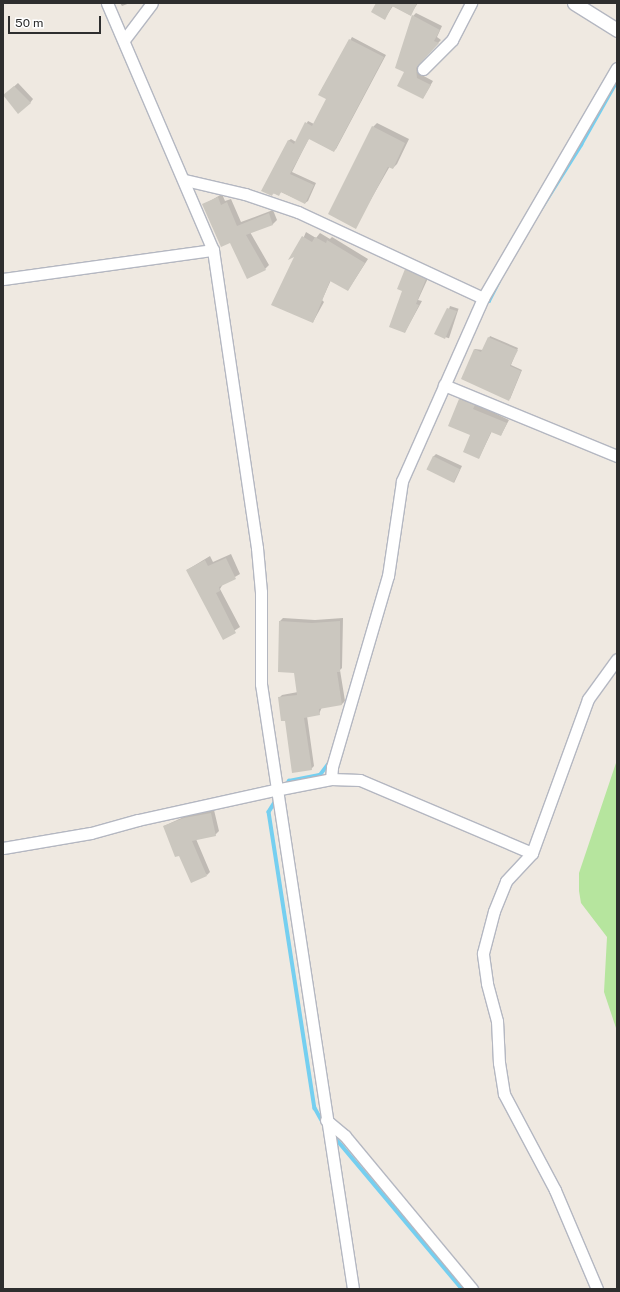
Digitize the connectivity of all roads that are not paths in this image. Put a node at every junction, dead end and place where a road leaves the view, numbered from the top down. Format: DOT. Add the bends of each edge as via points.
graph roads {
  1 [pos="107,3"];
  2 [pos="152,3"];
  3 [pos="471,3"];
  4 [pos="574,3"];
  5 [pos="617,30"];
  6 [pos="124,40"];
  7 [pos="617,68"];
  8 [pos="423,69"];
  9 [pos="185,180"];
  10 [pos="213,250"];
  11 [pos="3,279"];
  12 [pos="483,298"];
  13 [pos="444,386"];
  14 [pos="617,456"];
  15 [pos="617,659"];
  16 [pos="331,780"];
  17 [pos="275,790"];
  18 [pos="3,848"];
  19 [pos="532,853"];
  20 [pos="326,1120"];
  21 [pos="353,1289"];
  22 [pos="472,1289"];
  23 [pos="597,1289"];
  1 -- 6 [label="street"];
  2 -- 6 [label="street"];
  3 -- 8 [label="street" via="452,40"];
  4 -- 5 [label="street"];
  6 -- 9 [label="street"];
  7 -- 12 [label="street"];
  9 -- 10 [label="street"];
  9 -- 12 [label="street" via="245,194 298,212"];
  10 -- 11 [label="street"];
  10 -- 17 [label="street" via="257,548 261,592 261,684"];
  12 -- 13 [label="street"];
  13 -- 14 [label="street"];
  13 -- 16 [label="street" via="402,481 388,576 332,767"];
  15 -- 19 [label="street" via="588,699"];
  16 -- 17 [label="street"];
  16 -- 19 [label="street" via="360,780"];
  17 -- 18 [label="street" via="91,833"];
  17 -- 20 [label="street"];
  19 -- 23 [label="street" via="506,881 488,933 484,953 485,972 497,1021 499,1063 504,1094 555,1190"];
  20 -- 21 [label="street"];
  20 -- 22 [label="street" via="345,1136"];
}
